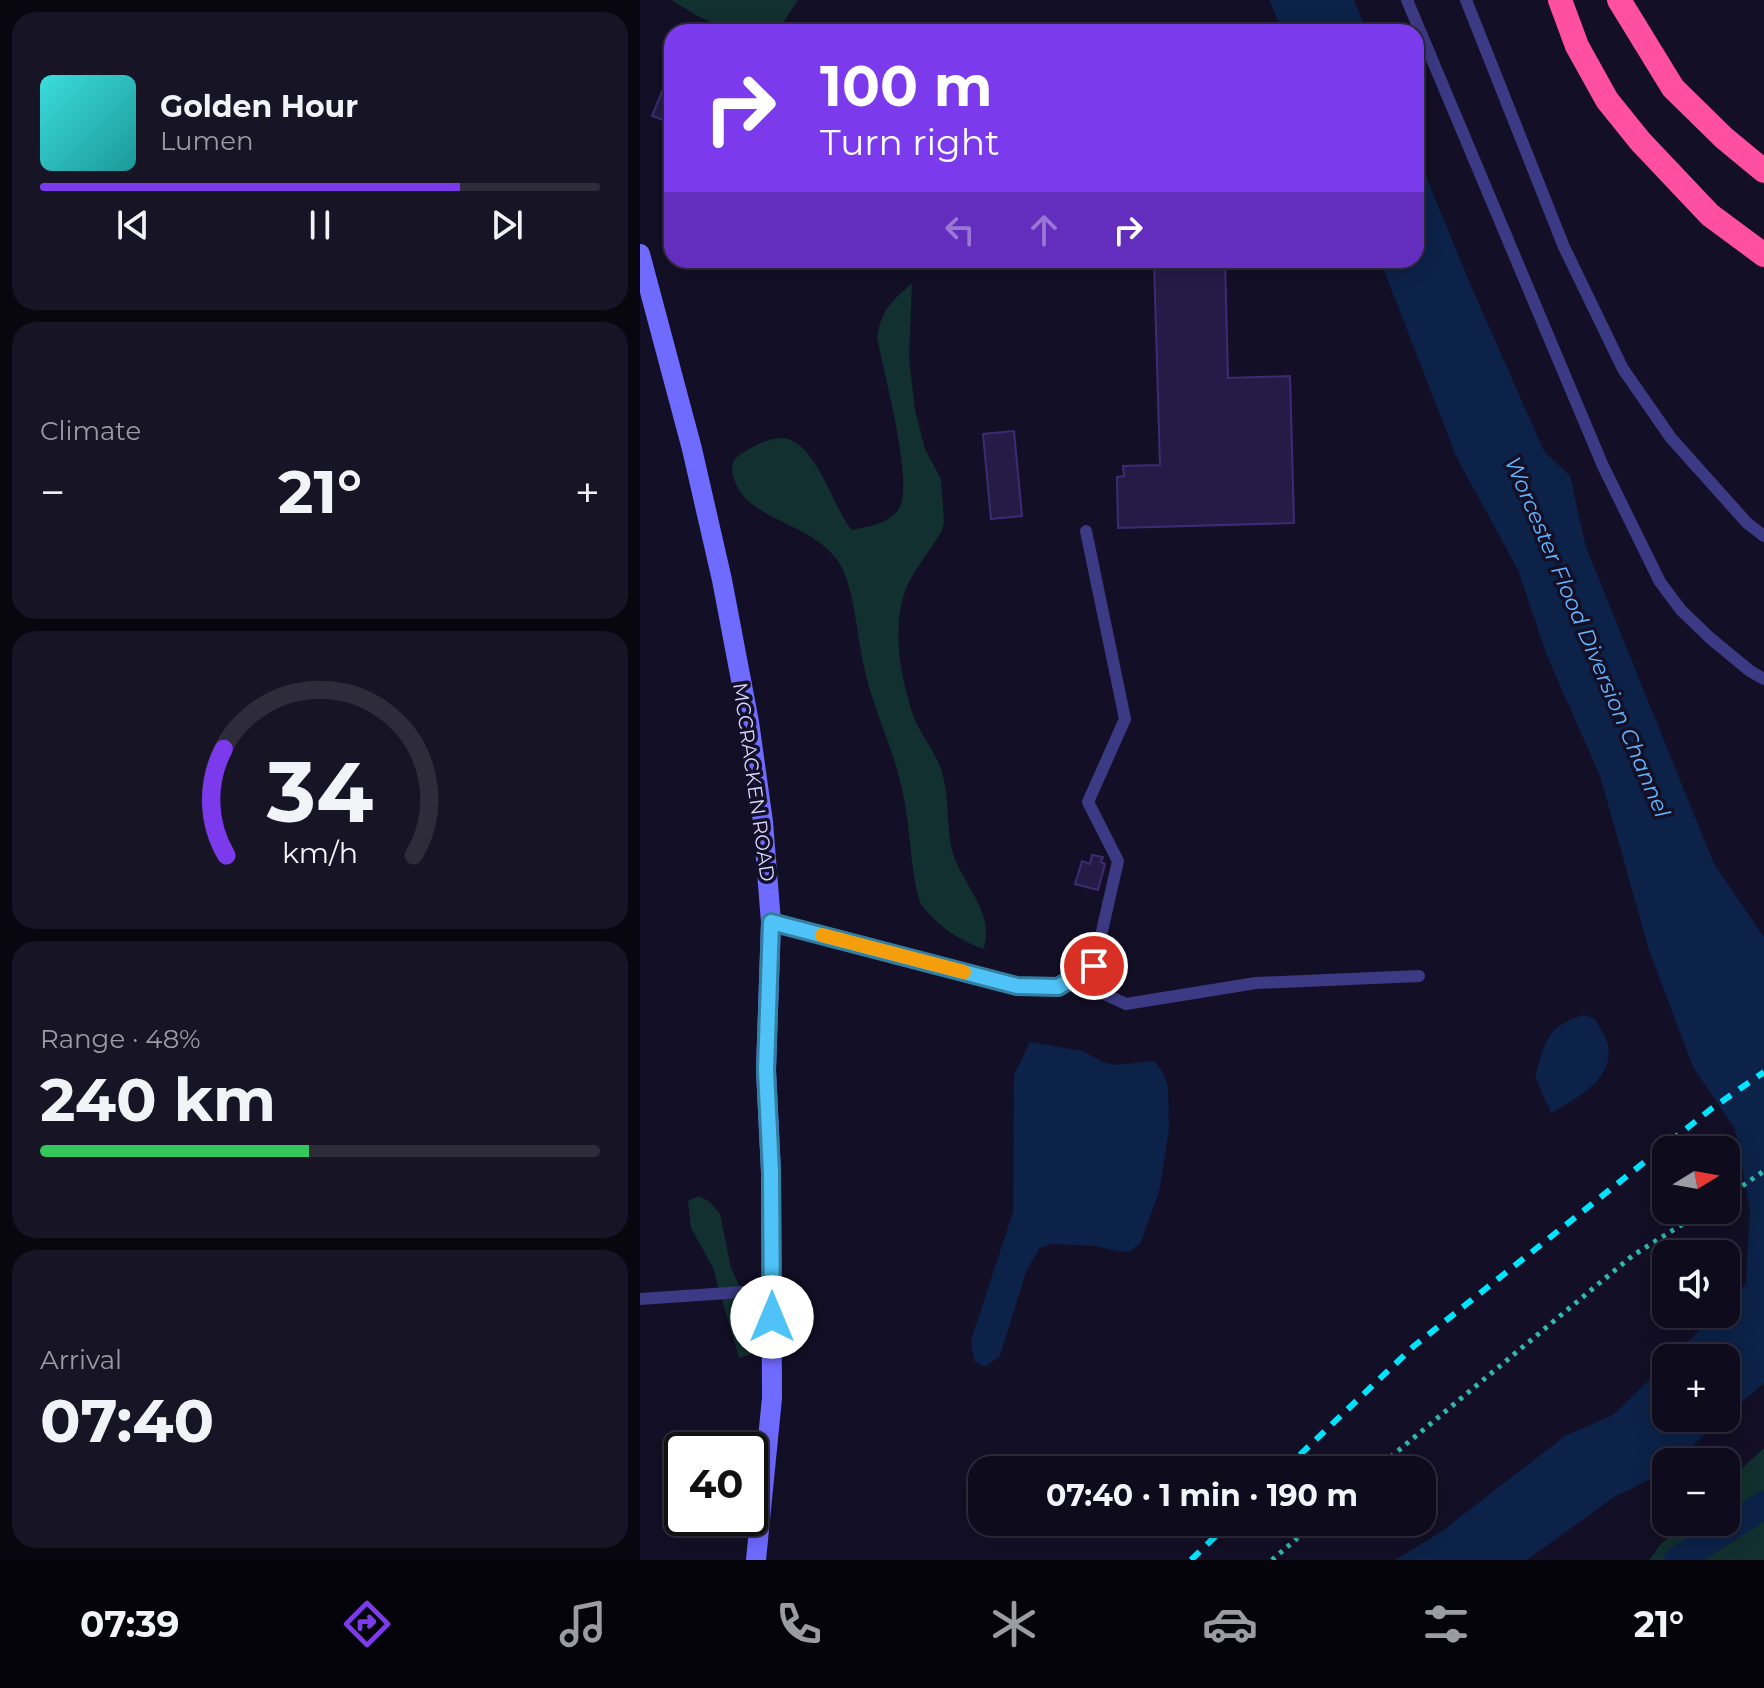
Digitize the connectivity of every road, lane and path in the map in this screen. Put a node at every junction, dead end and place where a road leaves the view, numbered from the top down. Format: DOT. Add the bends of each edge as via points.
graph roads {
  1 [pos="1407,0"];
  2 [pos="1466,0"];
  3 [pos="1560,0"];
  4 [pos="1619,0"];
  5 [pos="1629,0"];
  6 [pos="1417,24"];
  7 [pos="1424,40"];
  8 [pos="1648,47"];
  9 [pos="1764,171"];
  10 [pos="640,254"];
  11 [pos="1764,255"];
  12 [pos="1086,531"];
  13 [pos="1764,536"];
  14 [pos="1764,679"];
  15 [pos="771,922"];
  16 [pos="1419,976"];
  17 [pos="1072,979"];
  18 [pos="1764,1171"];
  19 [pos="1740,1188"];
  20 [pos="1683,1224"];
  21 [pos="772,1290"];
  22 [pos="640,1299"];
  23 [pos="1392,1456"];
  24 [pos="1300,1536"];
  25 [pos="756,1560"];
  26 [pos="1272,1560"];
  1 -- 6 [label="lane"];
  2 -- 13 [label="lane" via="1564,247 1623,369 1671,438"];
  3 -- 11 [label="highway" via="1577,46 1607,100 1710,215"];
  4 -- 8 [label="highway"];
  5 -- 8 [label="highway"];
  7 -- 14 [label="lane" via="1603,466 1660,582 1710,638"];
  8 -- 9 [label="highway" via="1673,88"];
  10 -- 15 [label="street, MCCRACKEN ROAD" via="722,580 749,722"];
  12 -- 17 [label="lane" via="1125,719 1088,802 1118,861 1108,912 1094,966"];
  15 -- 17 [label="lane" via="1017,986 1058,987"];
  15 -- 21 [label="street, MCCRACKEN ROAD" via="766,1070"];
  16 -- 17 [label="lane" via="1256,983 1126,1004"];
  18 -- 19 [label="path"];
  20 -- 23 [label="path" via="1632,1256"];
  21 -- 22 [label="lane"];
  21 -- 25 [label="street, MCCRACKEN ROAD" via="772,1398"];
  24 -- 26 [label="path"];
}
